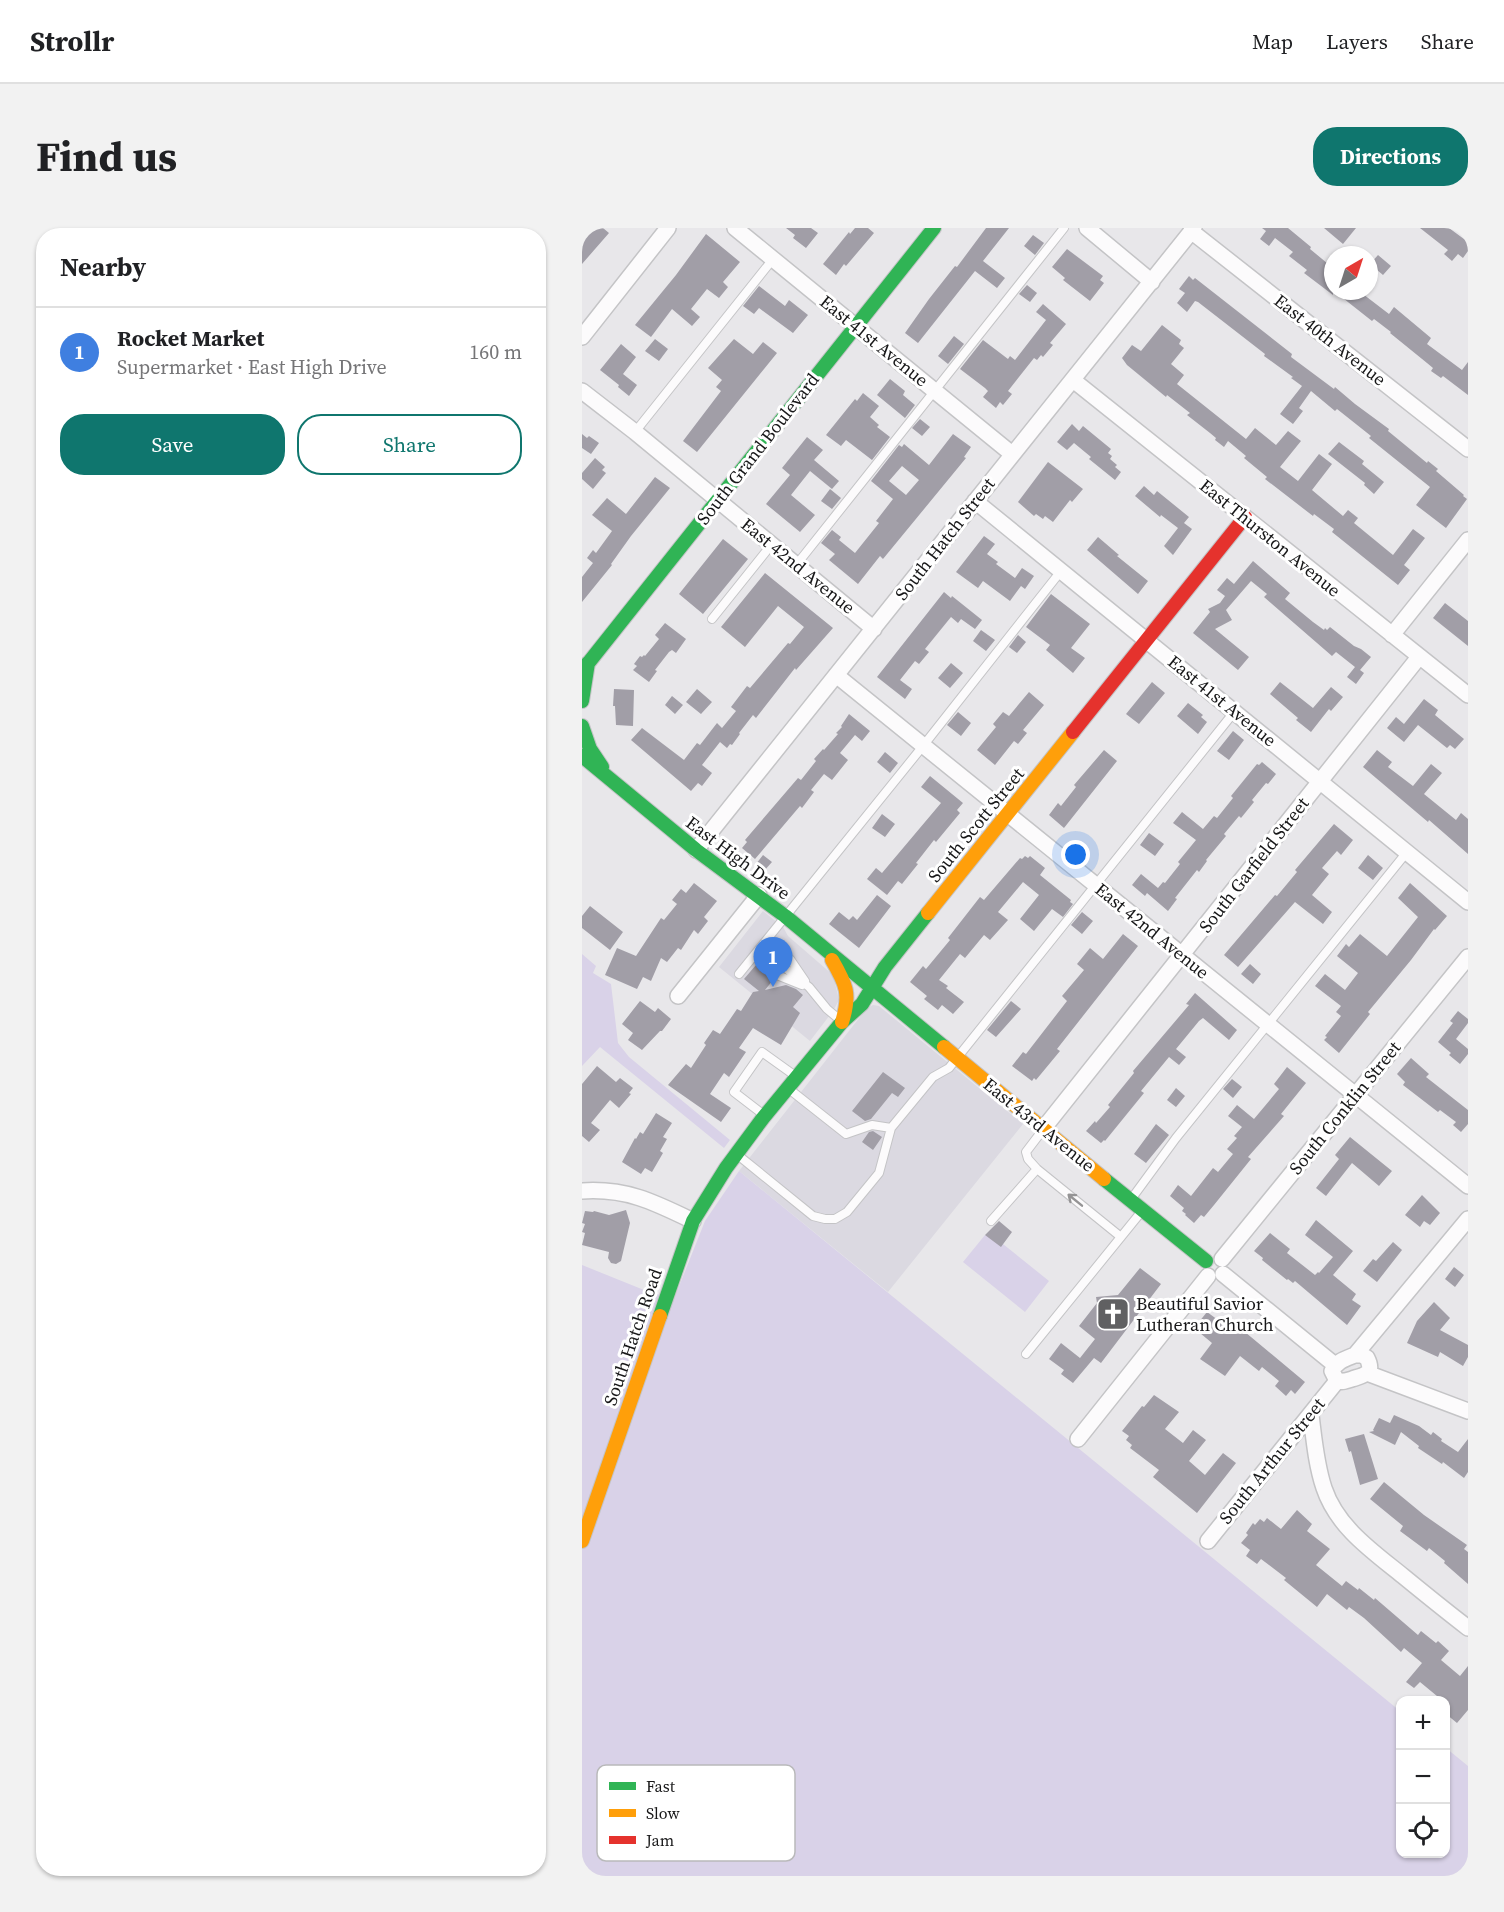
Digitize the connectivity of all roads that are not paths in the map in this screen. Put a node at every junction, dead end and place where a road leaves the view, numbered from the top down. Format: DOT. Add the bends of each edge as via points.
graph roads {
  1 [pos="668,228"];
  2 [pos="735,228"];
  3 [pos="934,228"];
  4 [pos="1064,228"];
  5 [pos="1087,228"];
  6 [pos="1192,230"];
  7 [pos="773,259"];
  8 [pos="1152,282"];
  9 [pos="856,326"];
  10 [pos="582,337"];
  11 [pos="1073,380"];
  12 [pos="935,390"];
  13 [pos="582,391"];
  14 [pos="635,432"];
  15 [pos="1468,449"];
  16 [pos="1012,454"];
  17 [pos="717,500"];
  18 [pos="975,501"];
  19 [pos="1245,517"];
  20 [pos="1468,540"];
  21 [pos="772,544"];
  22 [pos="797,564"];
  23 [pos="1061,571"];
  24 [pos="712,619"];
  25 [pos="874,629"];
  26 [pos="1392,635"];
  27 [pos="1146,640"];
  28 [pos="1419,657"];
  29 [pos="585,667"];
  30 [pos="836,675"];
  31 [pos="1468,695"];
  32 [pos="582,701"];
  33 [pos="1235,711"];
  34 [pos="582,726"];
  35 [pos="924,746"];
  36 [pos="582,756"];
  37 [pos="609,778"];
  38 [pos="1321,781"];
  39 [pos="1008,814"];
  40 [pos="696,850"];
  41 [pos="1407,852"];
  42 [pos="1096,886"];
  43 [pos="759,896"];
  44 [pos="1468,902"];
  45 [pos="786,916"];
  46 [pos="767,940"];
  47 [pos="760,948"];
  48 [pos="780,951"];
  49 [pos="827,951"];
  50 [pos="1183,955"];
  51 [pos="754,956"];
  52 [pos="1468,957"];
  53 [pos="773,959"];
  54 [pos="790,959"];
  55 [pos="767,966"];
  56 [pos="784,967"];
  57 [pos="739,974"];
  58 [pos="777,975"];
  59 [pos="809,987"];
  60 [pos="872,988"];
  61 [pos="678,996"];
  62 [pos="842,1022"];
  63 [pos="1269,1025"];
  64 [pos="957,1058"];
  65 [pos="792,1083"];
  66 [pos="1356,1096"];
  67 [pos="765,1116"];
  68 [pos="891,1128"];
  69 [pos="1043,1129"];
  70 [pos="736,1154"];
  71 [pos="1037,1169"];
  72 [pos="1468,1186"];
  73 [pos="582,1191"];
  74 [pos="1130,1200"];
  75 [pos="1142,1210"];
  76 [pos="1468,1218"];
  77 [pos="693,1221"];
  78 [pos="991,1221"];
  79 [pos="1120,1237"];
  80 [pos="1215,1267"];
  81 [pos="1026,1354"];
  82 [pos="1355,1355"];
  83 [pos="1335,1365"];
  84 [pos="1367,1373"];
  85 [pos="1337,1381"];
  86 [pos="1468,1411"];
  87 [pos="1311,1414"];
  88 [pos="1077,1438"];
  89 [pos="582,1541"];
  90 [pos="1208,1541"];
  91 [pos="1468,1629"];
  1 -- 10 [label="street"];
  2 -- 7 [label="street, East 41st Avenue"];
  3 -- 9 [label="main road, South Grand Boulevard"];
  4 -- 12 [label="lane"];
  5 -- 8 [label="street"];
  6 -- 8 [label="street, South Hatch Street"];
  6 -- 15 [label="street, East 40th Avenue"];
  7 -- 9 [label="street, East 41st Avenue"];
  7 -- 14 [label="lane"];
  8 -- 11 [label="street, South Hatch Street"];
  9 -- 12 [label="street, East 41st Avenue"];
  9 -- 17 [label="main road, South Grand Boulevard"];
  11 -- 16 [label="street, South Hatch Street"];
  11 -- 19 [label="street, East Thurston Avenue"];
  12 -- 16 [label="street, East 41st Avenue"];
  12 -- 22 [label="lane"];
  13 -- 14 [label="street, East 42nd Avenue"];
  14 -- 17 [label="street, East 42nd Avenue"];
  16 -- 18 [label="street, South Hatch Street"];
  17 -- 21 [label="street, East 42nd Avenue"];
  17 -- 29 [label="main road, South Grand Boulevard"];
  18 -- 23 [label="street, East 41st Avenue"];
  18 -- 25 [label="street, South Hatch Street"];
  19 -- 26 [label="street, East Thurston Avenue"];
  19 -- 27 [label="main road, South Scott Street"];
  20 -- 26 [label="street"];
  21 -- 22 [label="street, East 42nd Avenue"];
  21 -- 24 [label="lane"];
  22 -- 25 [label="street, East 42nd Avenue"];
  23 -- 27 [label="street, East 41st Avenue"];
  23 -- 35 [label="lane"];
  25 -- 30 [label="street, South Hatch Street"];
  26 -- 28 [label="street, East Thurston Avenue"];
  27 -- 33 [label="street, East 41st Avenue"];
  27 -- 39 [label="main road, South Scott Street"];
  28 -- 31 [label="street, East Thurston Avenue"];
  28 -- 38 [label="street, South Garfield Street"];
  29 -- 32 [label="main road"];
  30 -- 35 [label="street, East 42nd Avenue"];
  30 -- 40 [label="street, South Hatch Street"];
  33 -- 38 [label="street, East 41st Avenue"];
  33 -- 42 [label="lane"];
  34 -- 37 [label="main road" via="590,749"];
  35 -- 39 [label="street, East 42nd Avenue"];
  35 -- 45 [label="lane"];
  36 -- 37 [label="main road, East High Drive"];
  37 -- 40 [label="main road, East High Drive"];
  38 -- 41 [label="street, East 41st Avenue"];
  38 -- 50 [label="street, South Garfield Street"];
  39 -- 42 [label="street, East 42nd Avenue"];
  39 -- 60 [label="main road, South Scott Street"];
  40 -- 43 [label="main road, East High Drive"];
  41 -- 44 [label="street, East 41st Avenue"];
  41 -- 63 [label="lane"];
  42 -- 50 [label="street, East 42nd Avenue"];
  42 -- 64 [label="lane"];
  43 -- 45 [label="main road, East High Drive"];
  43 -- 61 [label="street"];
  45 -- 46 [label="lane"];
  45 -- 49 [label="main road, East High Drive"];
  46 -- 47 [label="lane"];
  46 -- 48 [label="lane"];
  47 -- 51 [label="lane"];
  47 -- 53 [label="lane"];
  49 -- 60 [label="main road, East High Drive"];
  49 -- 62 [label="main road" via="848,991 849,1004"];
  50 -- 63 [label="street, East 42nd Avenue"];
  50 -- 69 [label="street, South Garfield Street"];
  51 -- 55 [label="lane"];
  51 -- 57 [label="lane"];
  52 -- 66 [label="street, South Conklin Street"];
  54 -- 59 [label="lane"];
  56 -- 59 [label="lane"];
  58 -- 59 [label="lane"];
  59 -- 62 [label="lane"];
  60 -- 62 [label="main road, South Scott Street" via="857,1011"];
  60 -- 64 [label="main road, East 43rd Avenue"];
  62 -- 65 [label="main road, South Scott Street"];
  63 -- 66 [label="street, East 42nd Avenue"];
  63 -- 74 [label="lane"];
  64 -- 68 [label="lane" via="933,1077"];
  64 -- 69 [label="main road, East 43rd Avenue"];
  65 -- 67 [label="main road, South Scott Street"];
  65 -- 67 [label="lane" via="762,1052 734,1092"];
  65 -- 68 [label="lane" via="846,1134 872,1125"];
  66 -- 72 [label="street, East 42nd Avenue"];
  66 -- 80 [label="street, South Conklin Street"];
  67 -- 70 [label="main road, South Scott Street"];
  68 -- 70 [label="lane" via="879,1173 847,1212 835,1219 813,1216"];
  69 -- 71 [label="lane" via="1026,1152"];
  69 -- 74 [label="main road, East 43rd Avenue"];
  70 -- 77 [label="main road, South Hatch Road"];
  71 -- 78 [label="lane"];
  79 -- 71 [label="lane, one-way"];
  73 -- 77 [label="street" via="606,1189 645,1198"];
  74 -- 75 [label="main road, East 43rd Avenue"];
  75 -- 79 [label="lane"];
  75 -- 80 [label="main road, East 43rd Avenue"];
  76 -- 82 [label="street"];
  77 -- 89 [label="main road, South Hatch Road"];
  79 -- 81 [label="lane"];
  80 -- 83 [label="street, East 43rd Avenue"];
  80 -- 88 [label="street, South Conklin Street"];
  82 -- 83 [label="street"];
  82 -- 84 [label="street" via="1367,1358"];
  83 -- 85 [label="street" via="1332,1371"];
  84 -- 85 [label="street" via="1360,1378"];
  84 -- 86 [label="street"];
  85 -- 87 [label="street, South Arthur Street"];
  87 -- 90 [label="street, South Arthur Street"];
  87 -- 91 [label="street" via="1324,1489 1345,1525"];
}
